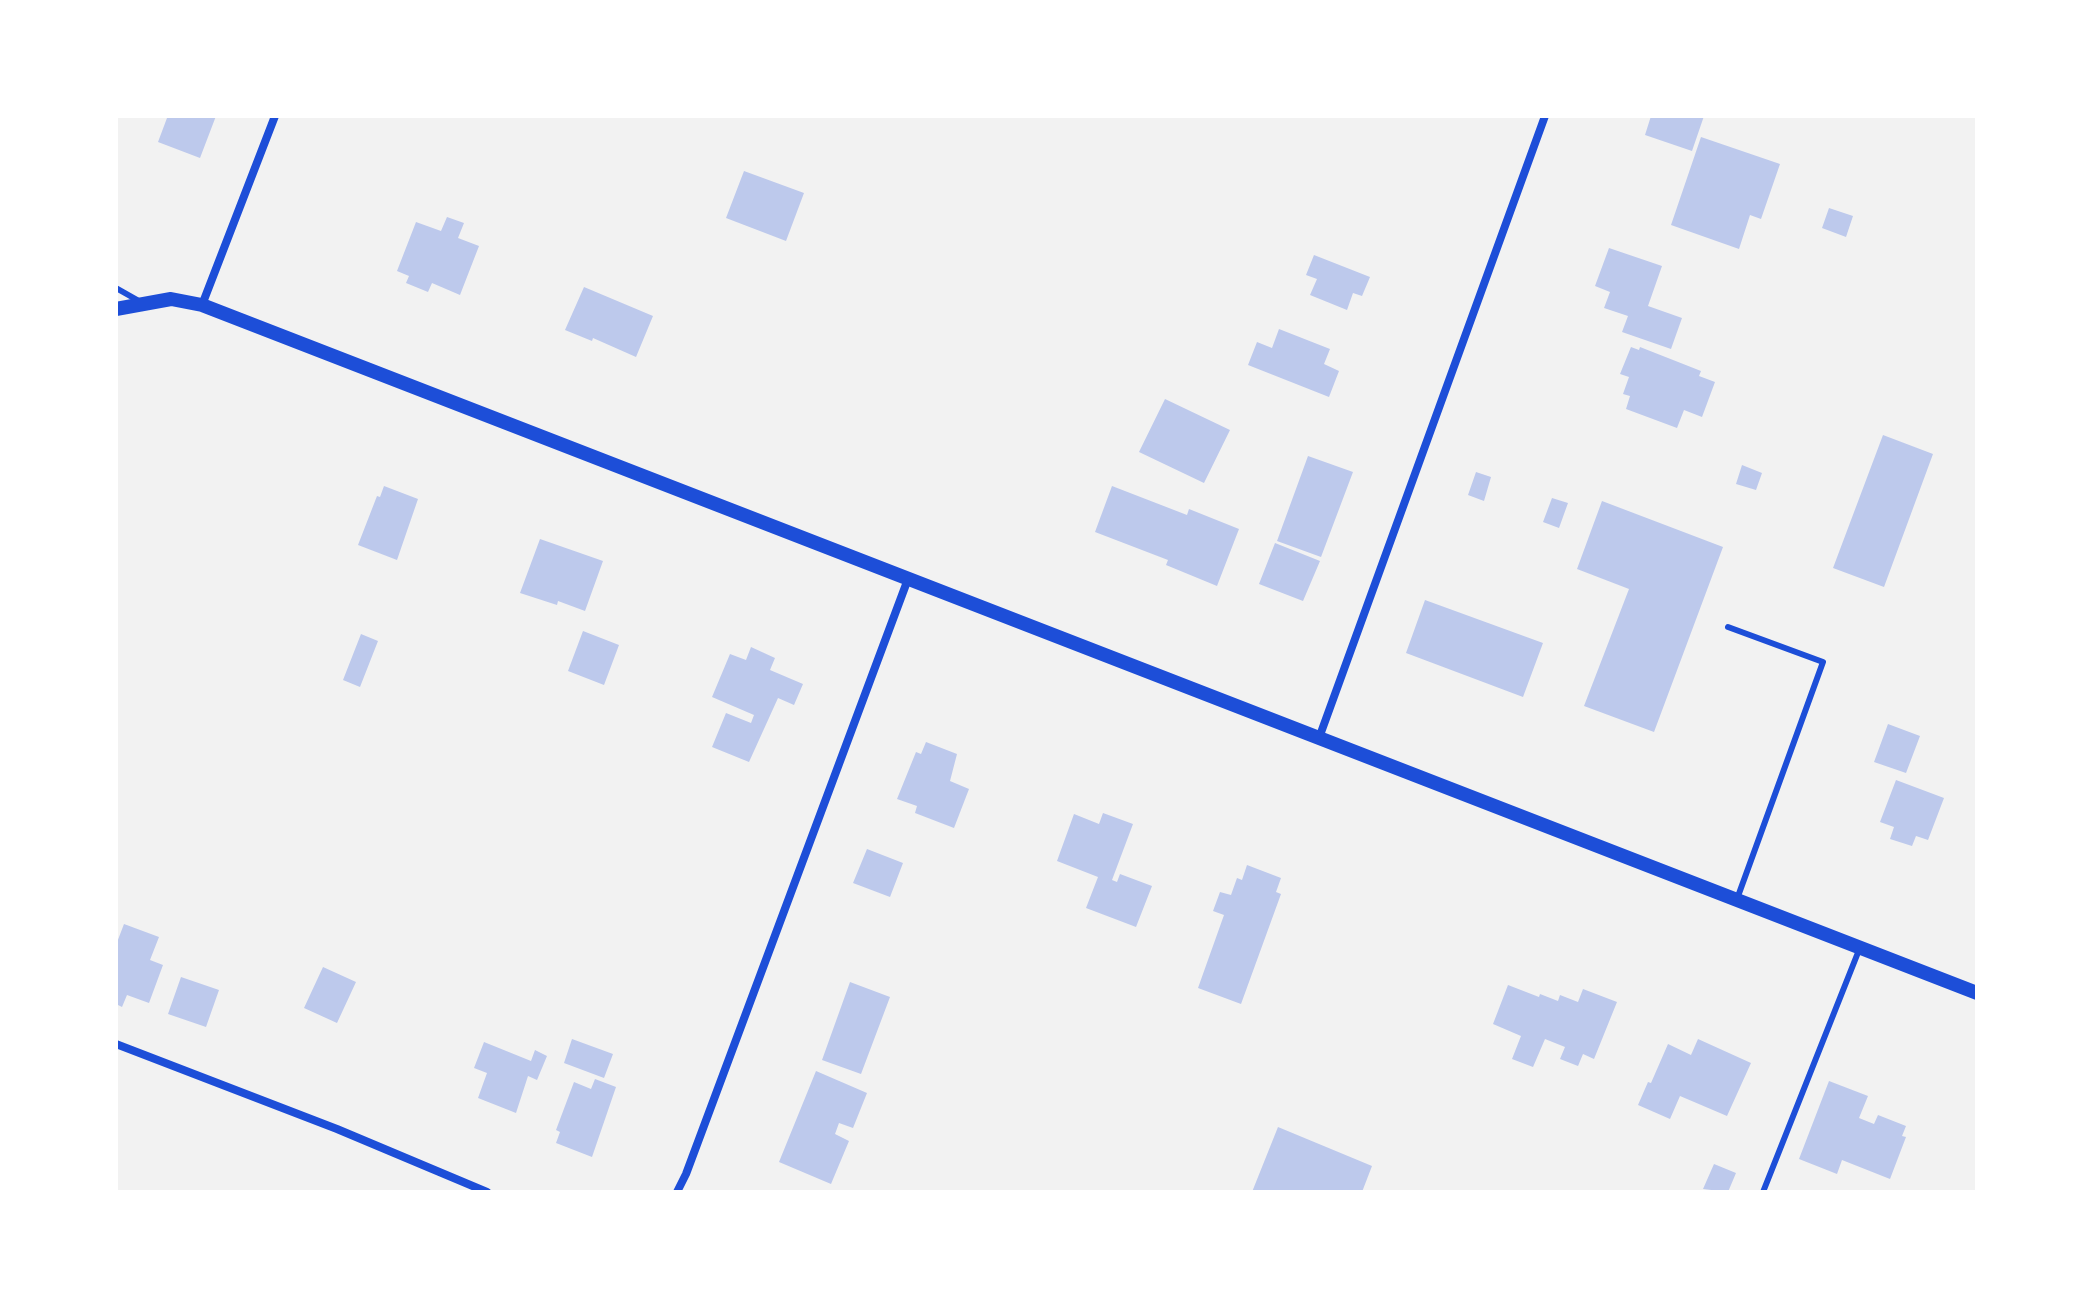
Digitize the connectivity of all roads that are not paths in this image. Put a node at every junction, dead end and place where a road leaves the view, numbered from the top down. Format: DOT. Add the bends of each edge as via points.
graph roads {
  1 [pos="275,116"];
  2 [pos="1545,116"];
  3 [pos="116,288"];
  4 [pos="142,302"];
  5 [pos="202,305"];
  6 [pos="116,309"];
  7 [pos="908,579"];
  8 [pos="1728,627"];
  9 [pos="1319,738"];
  10 [pos="1737,899"];
  11 [pos="1860,946"];
  12 [pos="1977,993"];
  13 [pos="116,1044"];
  14 [pos="487,1192"];
  15 [pos="677,1192"];
  16 [pos="1763,1192"];
  1 -- 5 [label="street"];
  2 -- 9 [label="street"];
  3 -- 4 [label="lane"];
  4 -- 5 [label="street" via="171,299"];
  4 -- 6 [label="street"];
  5 -- 7 [label="street"];
  7 -- 9 [label="street"];
  7 -- 15 [label="street"];
  8 -- 10 [label="lane" via="1823,662"];
  9 -- 10 [label="street"];
  10 -- 11 [label="street"];
  11 -- 12 [label="street"];
  11 -- 16 [label="lane"];
  13 -- 14 [label="street"];
}
